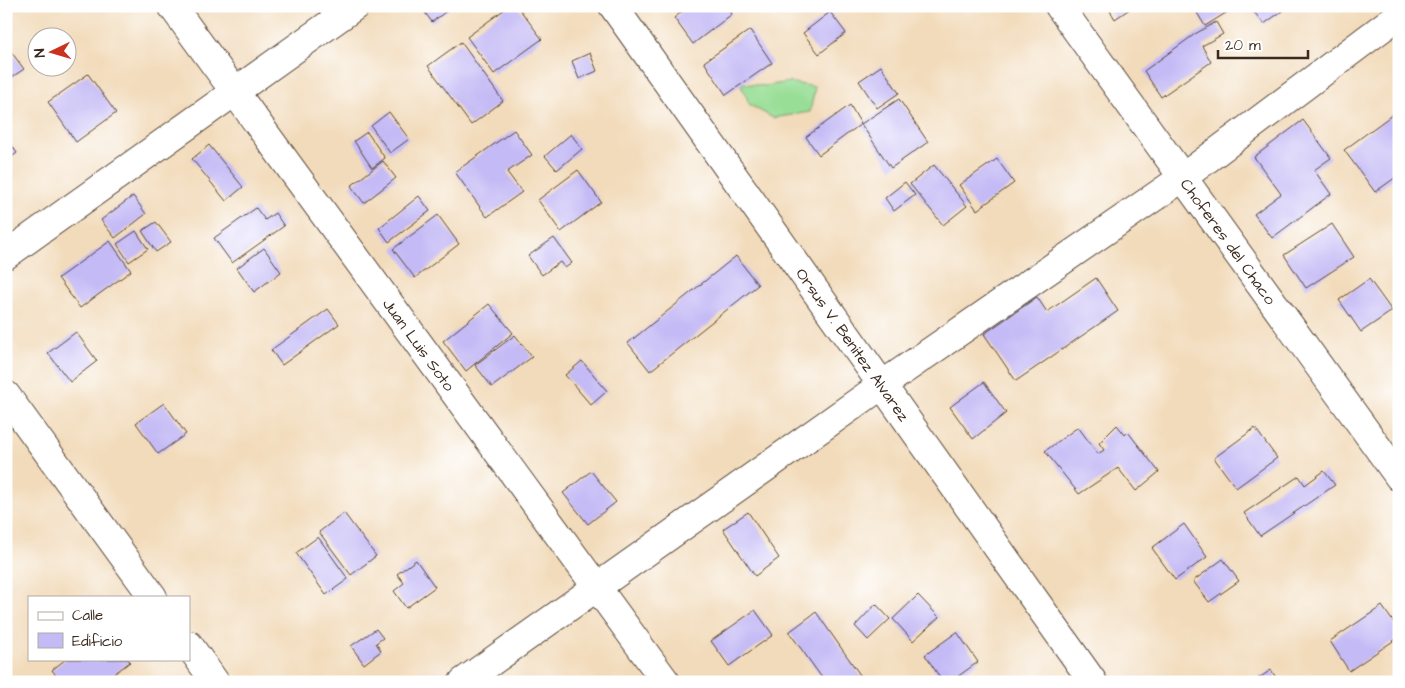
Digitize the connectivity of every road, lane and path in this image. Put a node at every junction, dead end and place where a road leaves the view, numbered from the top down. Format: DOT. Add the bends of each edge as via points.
graph roads {
  1 [pos="172,6"];
  2 [pos="355,6"];
  3 [pos="613,6"];
  4 [pos="1059,6"];
  5 [pos="1399,15"];
  6 [pos="235,93"];
  7 [pos="1182,178"];
  8 [pos="6,255"];
  9 [pos="882,384"];
  10 [pos="6,395"];
  11 [pos="1399,477"];
  12 [pos="597,587"];
  13 [pos="152,596"];
  14 [pos="190,646"];
  15 [pos="215,682"];
  16 [pos="463,682"];
  17 [pos="666,682"];
  18 [pos="1093,682"];
  1 -- 6 [label="street, Juan Luis Soto"];
  2 -- 6 [label="street"];
  3 -- 9 [label="street, Orsus V. Benítez Alvarez"];
  4 -- 7 [label="street, Choferes del Chaco"];
  5 -- 7 [label="street"];
  6 -- 8 [label="street"];
  6 -- 12 [label="street, Juan Luis Soto"];
  7 -- 9 [label="street"];
  7 -- 11 [label="street, Choferes del Chaco"];
  9 -- 12 [label="street"];
  9 -- 18 [label="street, Orsus V. Benítez Alvarez"];
  10 -- 13 [label="street"];
  12 -- 16 [label="street"];
  12 -- 17 [label="street, Juan Luis Soto"];
  14 -- 15 [label="street"];
}
